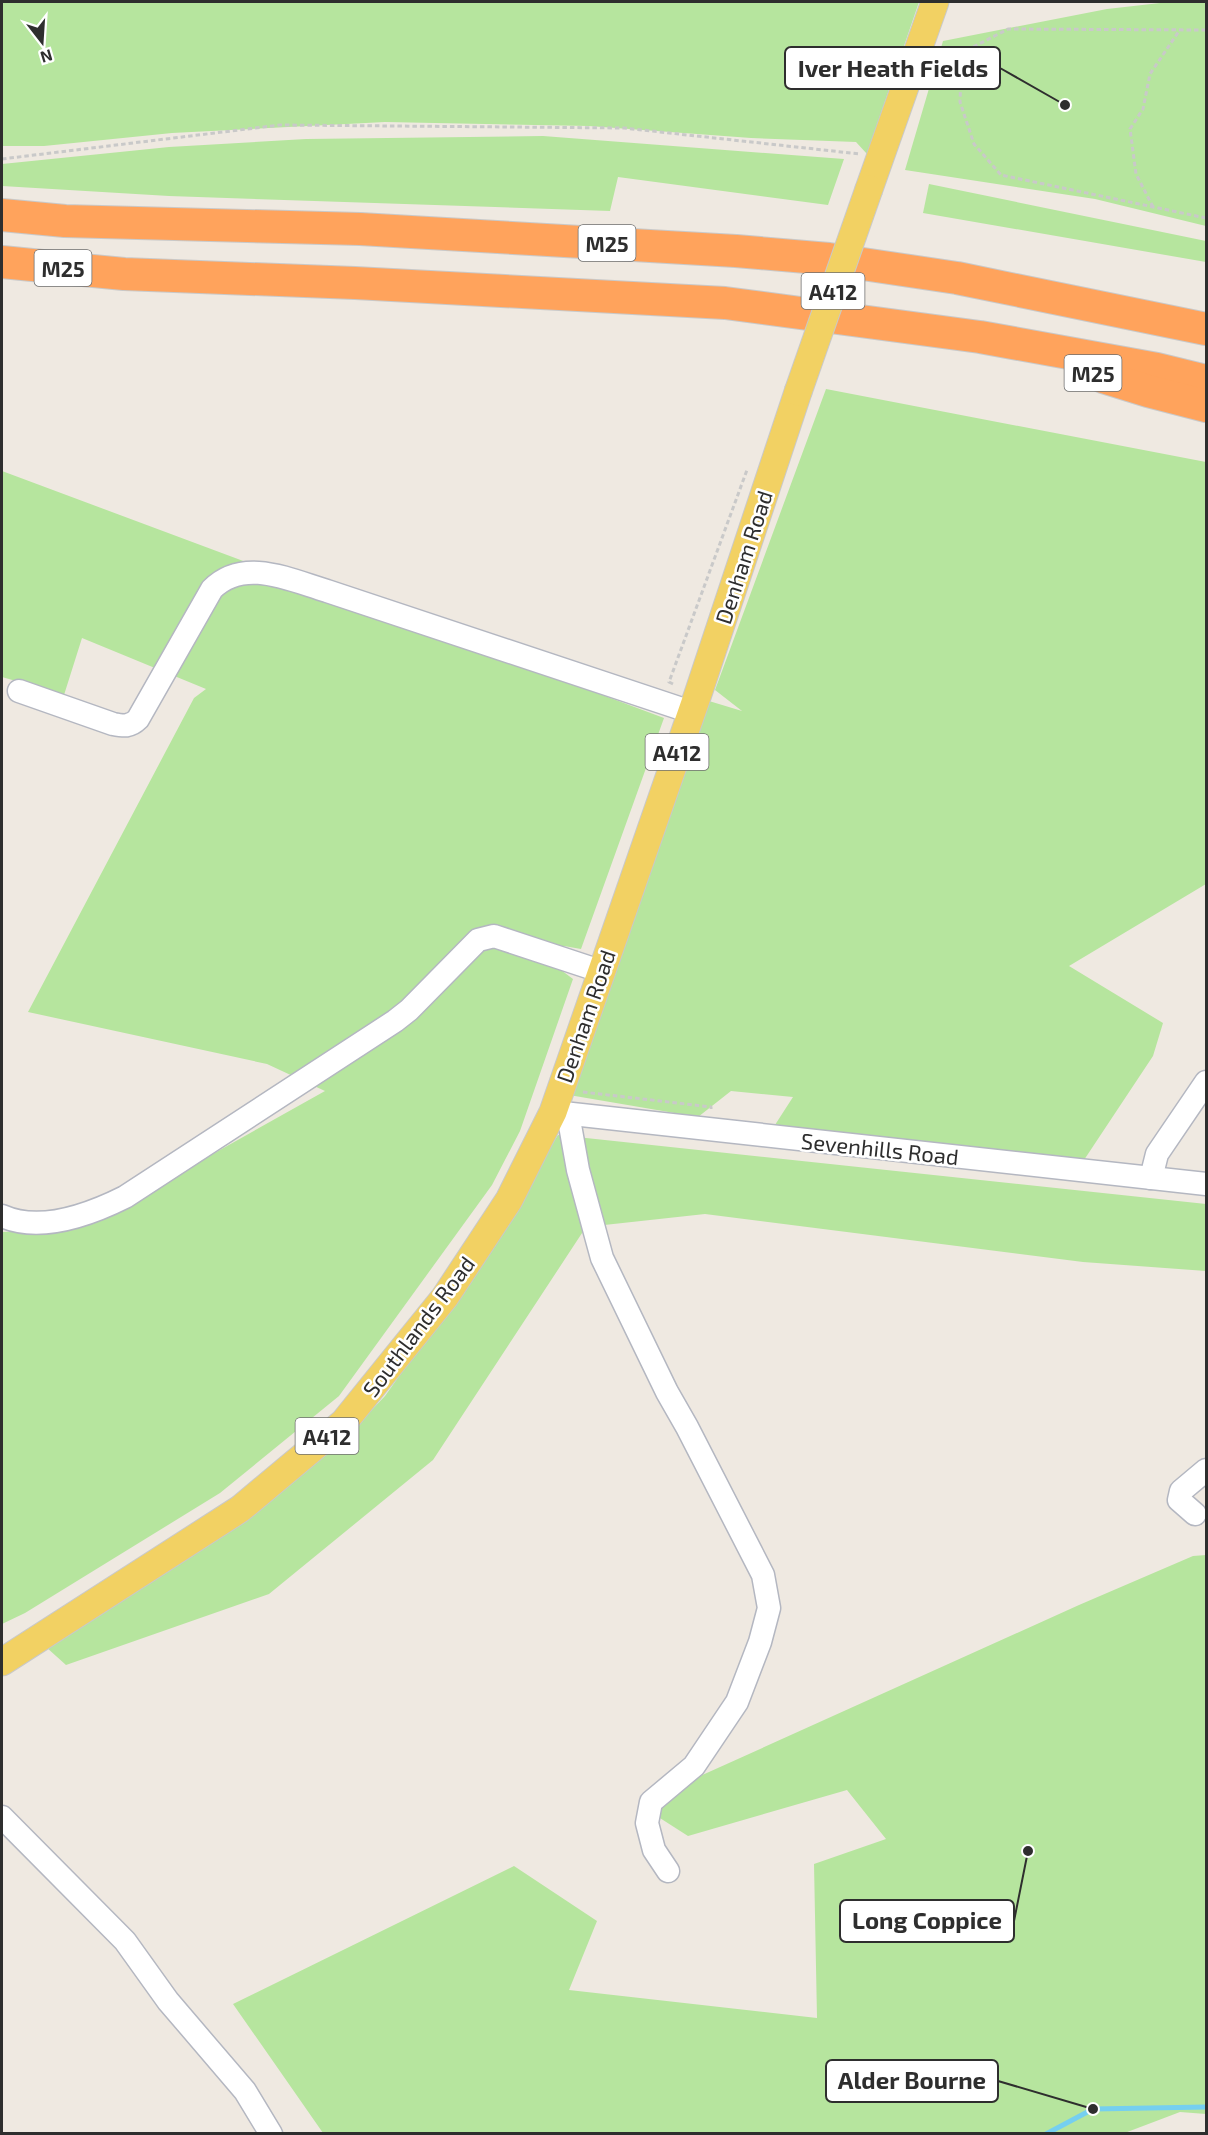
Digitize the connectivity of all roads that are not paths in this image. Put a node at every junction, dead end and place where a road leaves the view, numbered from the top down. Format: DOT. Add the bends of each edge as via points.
graph roads {
  1 [pos="935,2"];
  2 [pos="2,215"];
  3 [pos="2,262"];
  4 [pos="1206,329"];
  5 [pos="981,337"];
  6 [pos="1206,381"];
  7 [pos="1206,406"];
  8 [pos="19,691"];
  9 [pos="691,712"];
  10 [pos="600,971"];
  11 [pos="1206,1082"];
  12 [pos="560,1113"];
  13 [pos="1151,1178"];
  14 [pos="1206,1184"];
  15 [pos="2,1216"];
  16 [pos="1206,1470"];
  17 [pos="1195,1514"];
  18 [pos="2,1662"];
  19 [pos="2,1817"];
  20 [pos="668,1871"];
  21 [pos="271,2133"];
  1 -- 9 [label="main road, Denham Road / A412, bridge"];
  2 -- 4 [label="highway, M25" via="65,221 360,229 829,259 957,278"];
  3 -- 5 [label="highway, M25" via="124,274 725,303"];
  5 -- 6 [label="highway, M25"];
  5 -- 7 [label="highway, M25"];
  8 -- 9 [label="street" via="113,724 132,725 212,589 228,577 255,571 327,591"];
  9 -- 10 [label="main road, Denham Road / A412"];
  10 -- 12 [label="main road, Denham Road / A412"];
  10 -- 15 [label="street" via="494,936 478,940 395,1021 125,1197 100,1210 39,1224 14,1222"];
  11 -- 13 [label="street" via="1157,1154"];
  12 -- 13 [label="street, Sevenhills Road"];
  12 -- 18 [label="main road, Southlands Road / A412" via="446,1297 344,1422 240,1509"];
  12 -- 20 [label="street" via="602,1258 763,1575 769,1608 737,1702 694,1766 651,1802 647,1823 654,1850"];
  13 -- 14 [label="street, Sevenhills Road"];
  16 -- 17 [label="street" via="1181,1491 1179,1500"];
  19 -- 21 [label="street" via="124,1941 168,2001 245,2091"];
}
